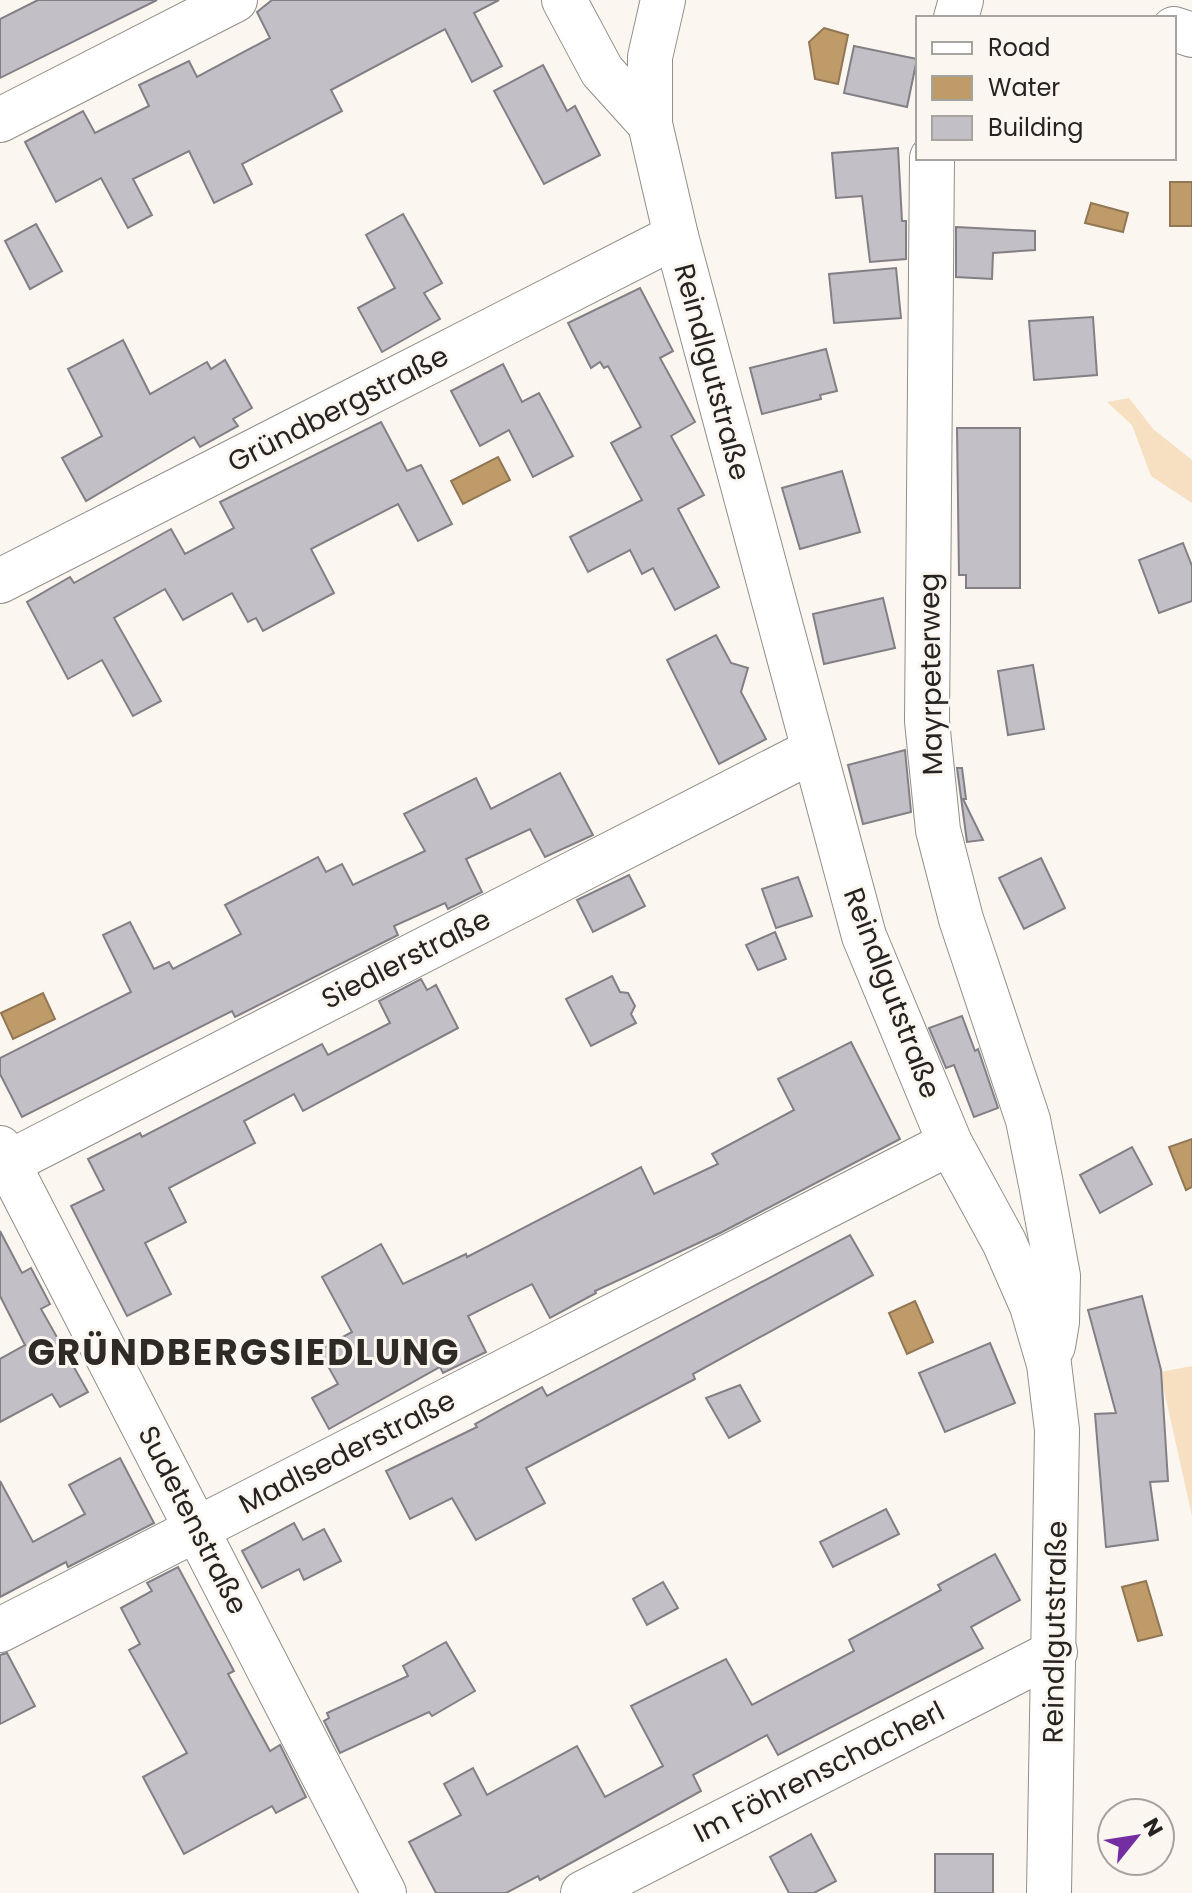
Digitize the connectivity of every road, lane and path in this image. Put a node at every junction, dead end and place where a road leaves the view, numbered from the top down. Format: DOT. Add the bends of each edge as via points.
graph roads {
  1 [pos="235,0"];
  2 [pos="564,0"];
  3 [pos="663,0"];
  4 [pos="0,120"];
  5 [pos="650,124"];
  6 [pos="932,160"];
  7 [pos="676,236"];
  8 [pos="0,581"];
  9 [pos="812,751"];
  10 [pos="950,1143"];
  11 [pos="3,1159"];
  12 [pos="1049,1364"];
  13 [pos="198,1529"];
  14 [pos="0,1630"];
  15 [pos="1055,1652"];
  16 [pos="384,1893"];
  17 [pos="583,1893"];
  18 [pos="1049,1893"];
  1 -- 4 [label="street"];
  2 -- 5 [label="street" via="602,71"];
  3 -- 5 [label="street, Reindlgutstraße" via="650,57"];
  5 -- 7 [label="street, Reindlgutstraße"];
  6 -- 12 [label="street, Mayrpeterweg" via="927,721 938,830 961,919 1028,1120 1041,1184 1058,1276"];
  7 -- 8 [label="street, Gründbergstraße"];
  7 -- 9 [label="street, Reindlgutstraße"];
  9 -- 10 [label="street, Reindlgutstraße" via="864,936"];
  9 -- 11 [label="street, Siedlerstraße"];
  10 -- 12 [label="street, Reindlgutstraße" via="1004,1242 1032,1306"];
  10 -- 13 [label="street, Madlsederstraße"];
  11 -- 13 [label="street, Sudetenstraße"];
  12 -- 15 [label="street, Reindlgutstraße" via="1057,1430"];
  13 -- 14 [label="street, Madlsederstraße"];
  13 -- 16 [label="street, Sudetenstraße"];
  15 -- 17 [label="street, Im Föhrenschacherl"];
  15 -- 18 [label="street, Reindlgutstraße"];
}
